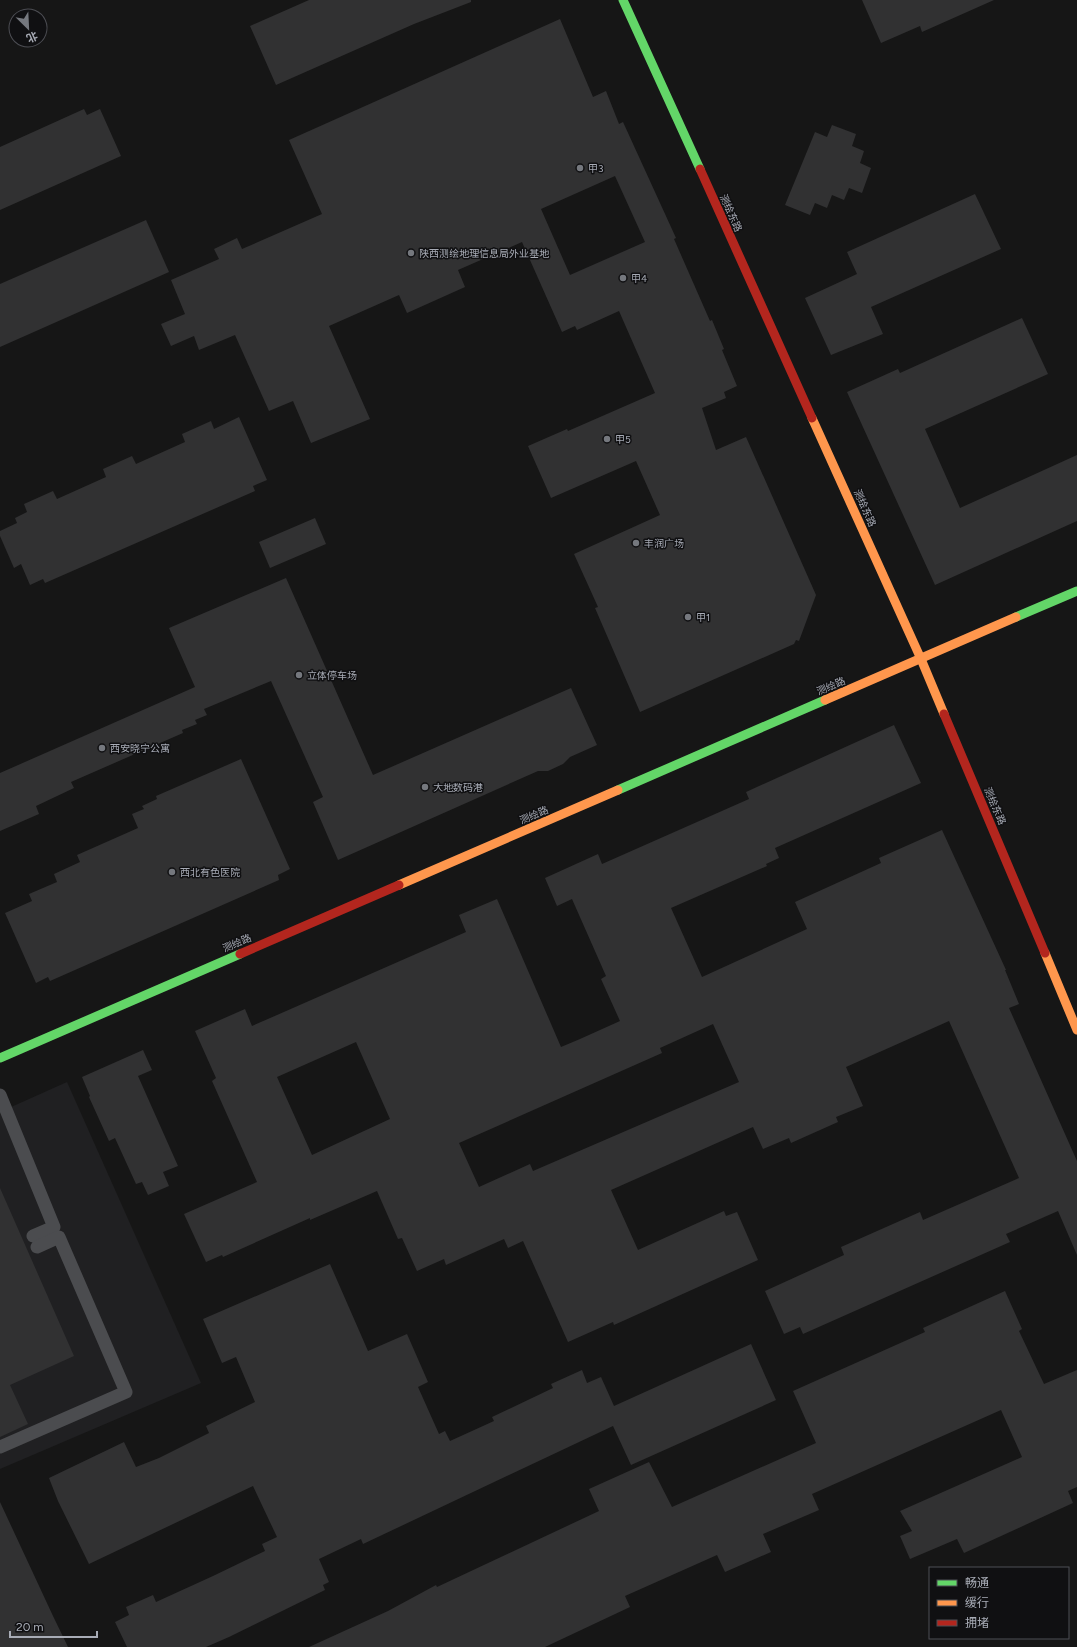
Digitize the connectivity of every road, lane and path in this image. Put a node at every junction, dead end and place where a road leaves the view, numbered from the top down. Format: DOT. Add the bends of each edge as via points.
graph roads {
  1 [pos="623,0"];
  2 [pos="1077,592"];
  3 [pos="921,659"];
  4 [pos="1077,1030"];
  5 [pos="0,1058"];
  6 [pos="0,1095"];
  7 [pos="0,1448"];
  1 -- 3 [label="street, 测绘东路"];
  2 -- 3 [label="street, 测绘路"];
  3 -- 4 [label="street, 测绘东路"];
  3 -- 5 [label="street, 测绘路"];
  6 -- 7 [label="lane" via="54,1226 35,1241 59,1237 126,1392"];
}
